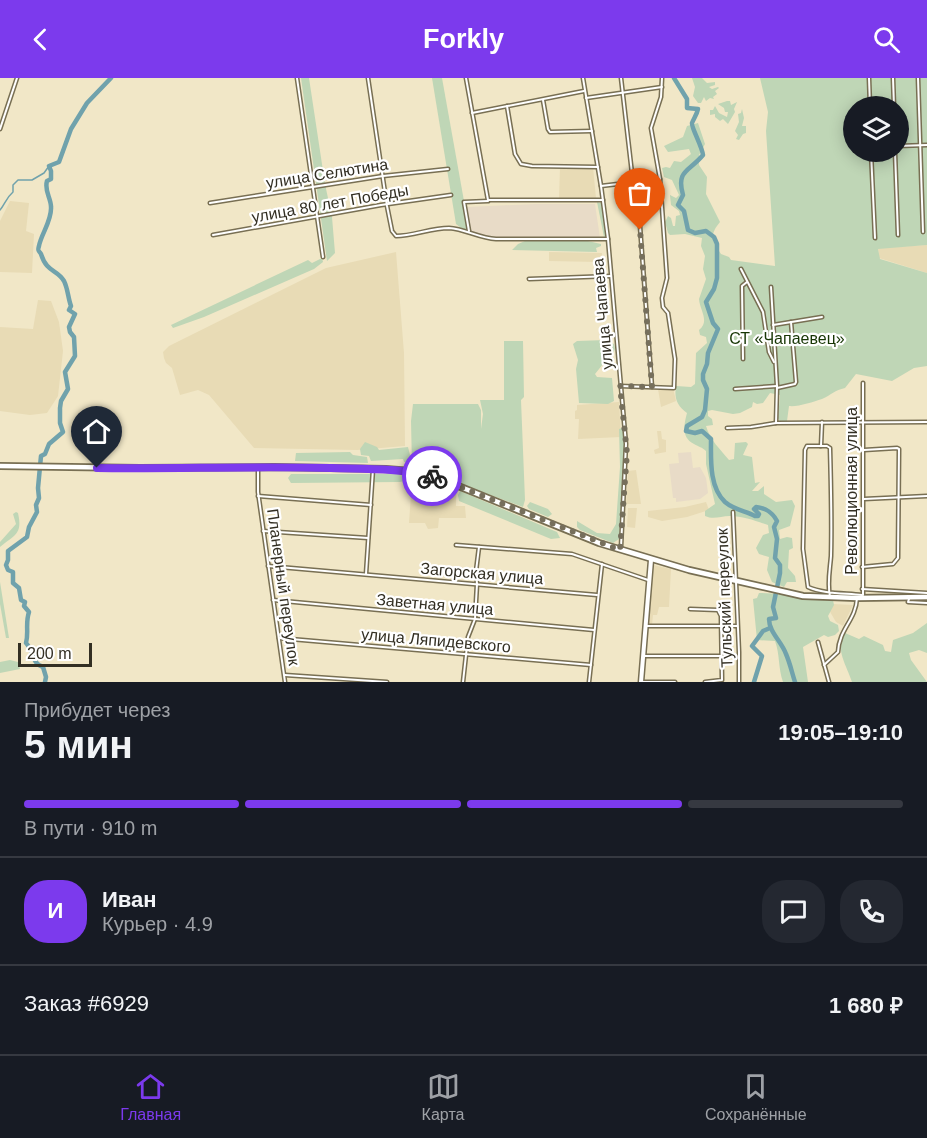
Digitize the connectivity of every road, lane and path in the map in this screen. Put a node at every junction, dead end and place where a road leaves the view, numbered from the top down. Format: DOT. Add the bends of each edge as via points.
graph roads {
  1 [pos="17,78"];
  2 [pos="297,78"];
  3 [pos="368,78"];
  4 [pos="466,78"];
  5 [pos="583,78"];
  6 [pos="621,78"];
  7 [pos="662,78"];
  8 [pos="869,78"];
  9 [pos="893,78"];
  10 [pos="918,78"];
  11 [pos="662,87"];
  12 [pos="585,91"];
  13 [pos="622,94"];
  14 [pos="870,96"];
  15 [pos="894,96"];
  16 [pos="586,98"];
  17 [pos="543,99"];
  18 [pos="507,106"];
  19 [pos="472,113"];
  20 [pos="0,129"];
  21 [pos="592,131"];
  22 [pos="920,145"];
  23 [pos="927,145"];
  24 [pos="909,146"];
  25 [pos="871,162"];
  26 [pos="896,162"];
  27 [pos="598,167"];
  28 [pos="448,169"];
  29 [pos="383,176"];
  30 [pos="660,179"];
  31 [pos="633,182"];
  32 [pos="601,186"];
  33 [pos="313,187"];
  34 [pos="451,195"];
  35 [pos="603,200"];
  36 [pos="491,201"];
  37 [pos="210,203"];
  38 [pos="387,205"];
  39 [pos="317,217"];
  40 [pos="469,231"];
  41 [pos="923,232"];
  42 [pos="898,235"];
  43 [pos="213,236"];
  44 [pos="875,238"];
  45 [pos="608,239"];
  46 [pos="323,257"];
  47 [pos="741,269"];
  48 [pos="611,276"];
  49 [pos="529,279"];
  50 [pos="747,282"];
  51 [pos="771,287"];
  52 [pos="822,317"];
  53 [pos="791,322"];
  54 [pos="773,325"];
  55 [pos="743,359"];
  56 [pos="776,364"];
  57 [pos="863,383"];
  58 [pos="620,386"];
  59 [pos="652,387"];
  60 [pos="777,387"];
  61 [pos="735,388"];
  62 [pos="822,422"];
  63 [pos="927,422"];
  64 [pos="776,423"];
  65 [pos="863,423"];
  66 [pos="727,428"];
  67 [pos="821,446"];
  68 [pos="864,450"];
  69 [pos="0,466"];
  70 [pos="259,467"];
  71 [pos="373,469"];
  72 [pos="258,496"];
  73 [pos="898,496"];
  74 [pos="927,496"];
  75 [pos="864,499"];
  76 [pos="371,505"];
  77 [pos="733,512"];
  78 [pos="263,531"];
  79 [pos="369,538"];
  80 [pos="456,545"];
  81 [pos="479,547"];
  82 [pos="620,550"];
  83 [pos="651,560"];
  84 [pos="602,564"];
  85 [pos="268,566"];
  86 [pos="862,567"];
  87 [pos="366,575"];
  88 [pos="648,580"];
  89 [pos="735,581"];
  90 [pos="477,584"];
  91 [pos="862,589"];
  92 [pos="828,591"];
  93 [pos="597,595"];
  94 [pos="927,595"];
  95 [pos="909,596"];
  96 [pos="861,597"];
  97 [pos="830,598"];
  98 [pos="273,600"];
  99 [pos="927,603"];
  100 [pos="690,609"];
  101 [pos="474,619"];
  102 [pos="644,626"];
  103 [pos="720,627"];
  104 [pos="737,627"];
  105 [pos="594,630"];
  106 [pos="279,638"];
  107 [pos="818,642"];
  108 [pos="465,654"];
  109 [pos="643,656"];
  110 [pos="721,656"];
  111 [pos="591,665"];
  112 [pos="824,665"];
  113 [pos="284,675"];
  114 [pos="285,682"];
  115 [pos="387,682"];
  116 [pos="464,682"];
  117 [pos="589,682"];
  118 [pos="641,682"];
  119 [pos="675,682"];
  120 [pos="705,682"];
  121 [pos="739,682"];
  122 [pos="829,682"];
  1 -- 20 [label="street"];
  2 -- 33 [label="street"];
  3 -- 29 [label="street"];
  4 -- 19 [label="street"];
  5 -- 12 [label="street, улица Чапаева"];
  6 -- 13 [label="street"];
  7 -- 11 [label="street"];
  8 -- 14 [label="street"];
  9 -- 15 [label="street"];
  10 -- 22 [label="street"];
  11 -- 13 [label="street"];
  11 -- 30 [label="street" via="651,128"];
  12 -- 16 [label="street, улица Чапаева"];
  12 -- 17 [label="street"];
  13 -- 16 [label="street"];
  13 -- 31 [label="street"];
  16 -- 21 [label="street, улица Чапаева"];
  17 -- 18 [label="street"];
  17 -- 21 [label="street" via="550,132"];
  18 -- 19 [label="street"];
  18 -- 27 [label="street" via="515,154 521,164"];
  19 -- 36 [label="street" via="486,197"];
  21 -- 27 [label="street, улица Чапаева"];
  22 -- 23 [label="street"];
  22 -- 24 [label="street"];
  22 -- 41 [label="street"];
  25 -- 44 [label="street"];
  26 -- 42 [label="street"];
  27 -- 32 [label="street, улица Чапаева"];
  28 -- 29 [label="street, улица Селютина"];
  29 -- 33 [label="street, улица Селютина"];
  29 -- 38 [label="street"];
  30 -- 31 [label="street"];
  30 -- 59 [label="street" via="667,278 662,298 675,359 674,388"];
  31 -- 32 [label="street"];
  31 -- 59 [label="street" via="639,213"];
  32 -- 35 [label="street, улица Чапаева"];
  33 -- 37 [label="street, улица Селютина"];
  33 -- 39 [label="street"];
  34 -- 38 [label="street, улица 80 лет Победы"];
  35 -- 36 [label="street"];
  35 -- 45 [label="street, улица Чапаева"];
  36 -- 40 [label="street" via="464,202"];
  38 -- 39 [label="street, улица 80 лет Победы"];
  38 -- 40 [label="street" via="396,236 446,228"];
  39 -- 43 [label="street, улица 80 лет Победы"];
  39 -- 46 [label="street"];
  40 -- 45 [label="street" via="496,239"];
  45 -- 48 [label="street, улица Чапаева"];
  47 -- 50 [label="street"];
  48 -- 49 [label="street"];
  48 -- 58 [label="street, улица Чапаева"];
  50 -- 55 [label="street" via="742,286 740,306"];
  50 -- 56 [label="street" via="763,312 769,352"];
  51 -- 54 [label="street"];
  52 -- 53 [label="street"];
  53 -- 54 [label="street"];
  53 -- 60 [label="street" via="796,382"];
  54 -- 56 [label="street"];
  56 -- 60 [label="street"];
  57 -- 65 [label="street, Революционная улица"];
  58 -- 59 [label="street"];
  58 -- 82 [label="street, улица Чапаева" via="627,453"];
  60 -- 61 [label="street"];
  60 -- 64 [label="street"];
  62 -- 64 [label="street"];
  62 -- 65 [label="street"];
  62 -- 67 [label="street"];
  63 -- 65 [label="street"];
  64 -- 66 [label="street"];
  65 -- 68 [label="street, Революционная улица"];
  67 -- 92 [label="street" via="830,448"];
  67 -- 92 [label="street" via="805,448 804,549 807,587"];
  68 -- 73 [label="street" via="899,450"];
  68 -- 75 [label="street, Революционная улица"];
  69 -- 70 [label="main road"];
  70 -- 71 [label="main road"];
  70 -- 72 [label="street, Планерный переулок"];
  71 -- 76 [label="street"];
  71 -- 82 [label="main road" via="436,477"];
  72 -- 76 [label="street, Планерный переулок"];
  72 -- 78 [label="street, Планерный переулок"];
  73 -- 74 [label="street"];
  73 -- 75 [label="street"];
  73 -- 86 [label="street" via="896,562"];
  75 -- 86 [label="street, Революционная улица"];
  76 -- 79 [label="street"];
  77 -- 89 [label="street, Тульский переулок"];
  78 -- 79 [label="street"];
  78 -- 85 [label="street, Планерный переулок"];
  79 -- 87 [label="street"];
  80 -- 81 [label="street"];
  81 -- 84 [label="street" via="572,554"];
  81 -- 90 [label="street"];
  82 -- 83 [label="main road"];
  83 -- 88 [label="street"];
  83 -- 89 [label="main road"];
  84 -- 88 [label="street"];
  84 -- 93 [label="street"];
  85 -- 87 [label="street, Загорская улица"];
  85 -- 98 [label="street, Планерный переулок"];
  86 -- 91 [label="street, Революционная улица"];
  87 -- 90 [label="street, Загорская улица"];
  88 -- 102 [label="street"];
  89 -- 97 [label="main road"];
  89 -- 104 [label="street, Тульский переулок"];
  90 -- 93 [label="street, Загорская улица"];
  90 -- 101 [label="street"];
  91 -- 94 [label="street"];
  91 -- 96 [label="street, Революционная улица"];
  92 -- 96 [label="street"];
  92 -- 97 [label="street"];
  93 -- 105 [label="street"];
  94 -- 95 [label="main road"];
  95 -- 96 [label="main road"];
  95 -- 99 [label="street" via="908,602"];
  96 -- 97 [label="main road"];
  96 -- 112 [label="street" via="838,639 838,652"];
  98 -- 101 [label="street, Заветная улица"];
  98 -- 106 [label="street, Планерный переулок"];
  100 -- 103 [label="street" via="718,610 722,616"];
  101 -- 105 [label="street, Заветная улица"];
  101 -- 108 [label="street"];
  102 -- 103 [label="street"];
  102 -- 109 [label="street"];
  103 -- 104 [label="street"];
  103 -- 110 [label="street"];
  104 -- 121 [label="street, Тульский переулок"];
  105 -- 111 [label="street"];
  106 -- 108 [label="street, улица Ляпидевского"];
  106 -- 113 [label="street, Планерный переулок"];
  107 -- 112 [label="street"];
  108 -- 111 [label="street, улица Ляпидевского"];
  108 -- 116 [label="street"];
  109 -- 110 [label="street"];
  109 -- 118 [label="street"];
  110 -- 120 [label="street" via="722,680"];
  111 -- 117 [label="street"];
  112 -- 122 [label="street"];
  113 -- 114 [label="street, Планерный переулок"];
  113 -- 115 [label="street"];
  118 -- 119 [label="street"];
}
